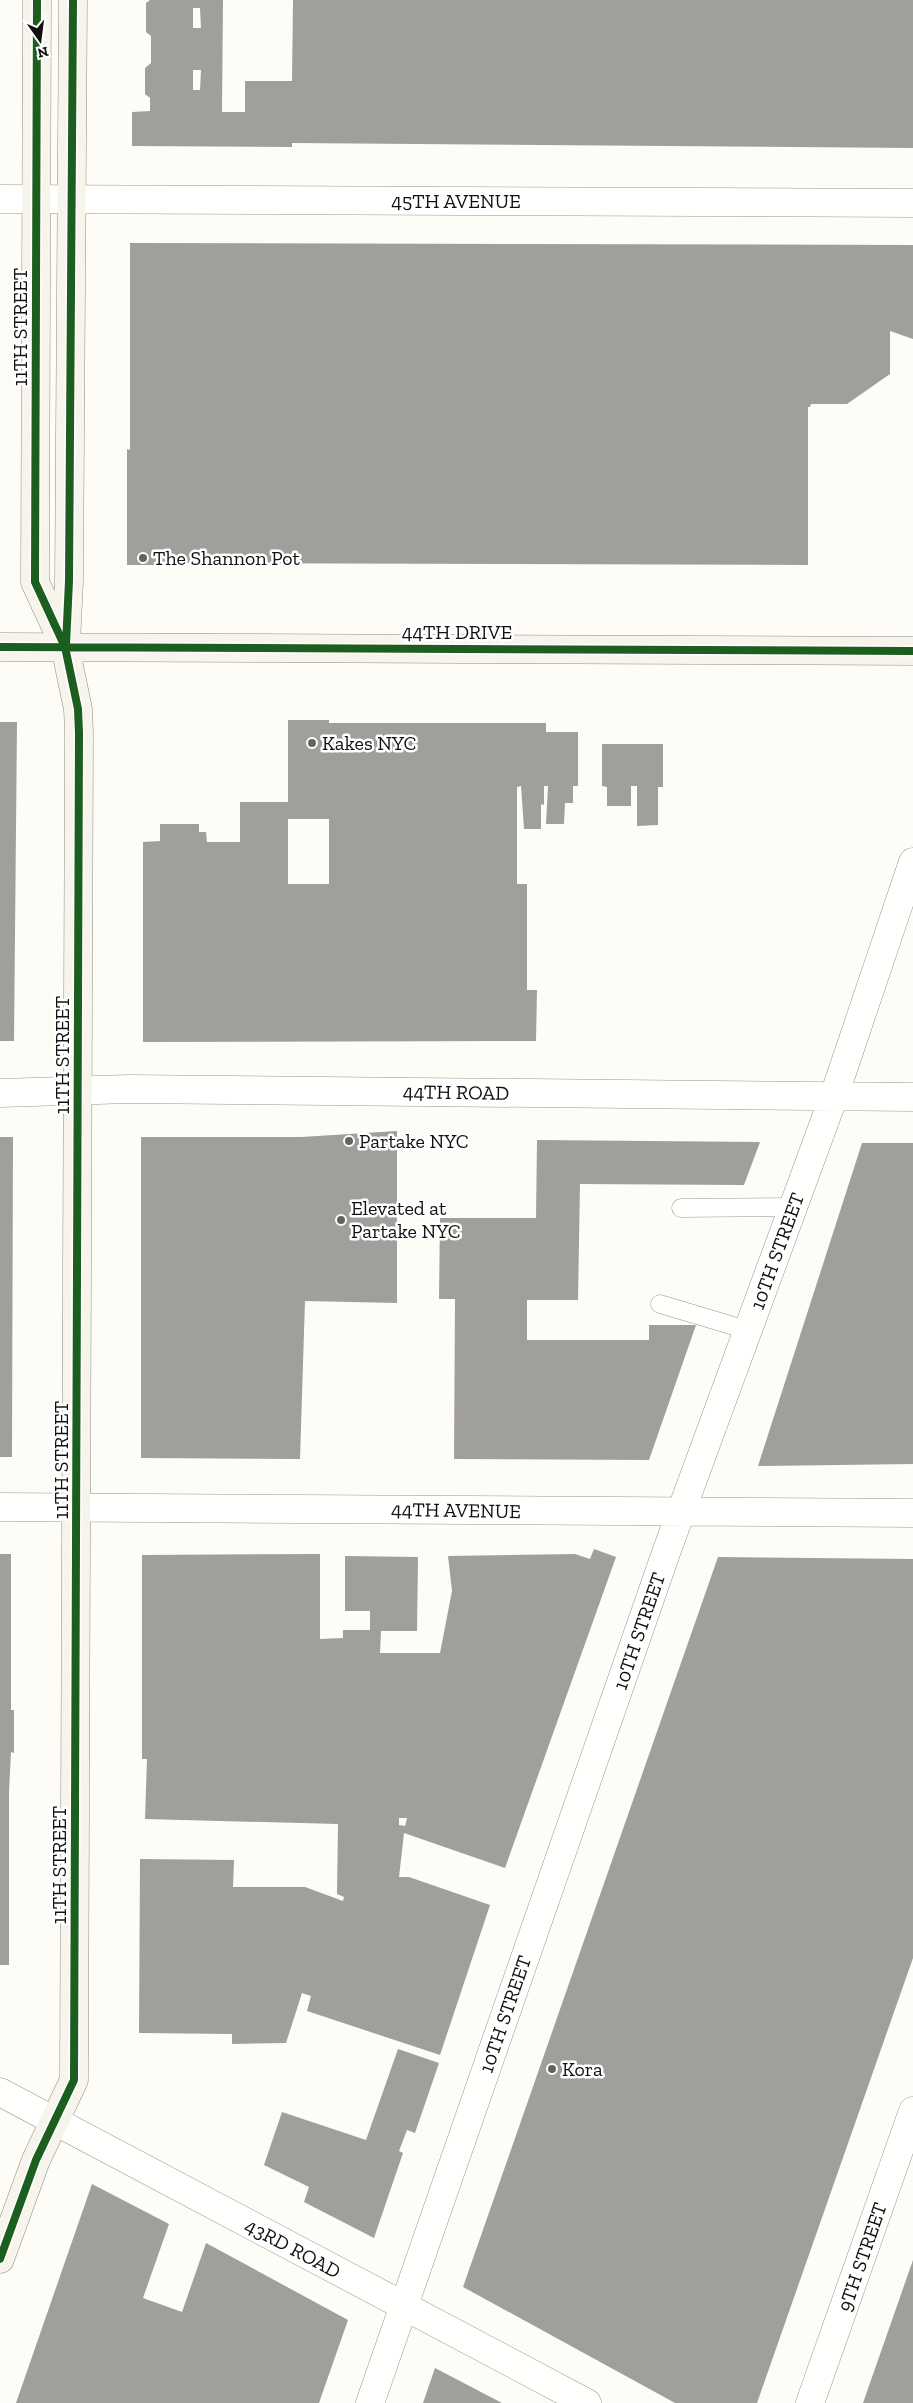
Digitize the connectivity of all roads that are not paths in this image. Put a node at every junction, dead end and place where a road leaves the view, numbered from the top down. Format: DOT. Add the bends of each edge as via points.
graph roads {
  1 [pos="37,0"];
  2 [pos="73,0"];
  3 [pos="0,199"];
  4 [pos="37,200"];
  5 [pos="72,200"];
  6 [pos="913,203"];
  7 [pos="0,647"];
  8 [pos="65,647"];
  9 [pos="913,651"];
  10 [pos="913,862"];
  11 [pos="78,1091"];
  12 [pos="0,1093"];
  13 [pos="834,1096"];
  14 [pos="913,1097"];
  15 [pos="793,1207"];
  16 [pos="680,1208"];
  17 [pos="660,1304"];
  18 [pos="748,1330"];
  19 [pos="0,1507"];
  20 [pos="78,1507"];
  21 [pos="680,1513"];
  22 [pos="913,1514"];
  23 [pos="0,2092"];
  24 [pos="913,2111"];
  25 [pos="55,2121"];
  26 [pos="0,2259"];
  27 [pos="404,2306"];
  28 [pos="370,2403"];
  29 [pos="587,2403"];
  30 [pos="810,2403"];
  1 -- 4 [label="main road, 11TH STREET"];
  2 -- 5 [label="main road, 11TH STREET"];
  3 -- 4 [label="street, 45TH AVENUE"];
  4 -- 5 [label="street, 45TH AVENUE"];
  4 -- 8 [label="main road, 11TH STREET" via="35,582"];
  5 -- 6 [label="street, 45TH AVENUE"];
  5 -- 8 [label="main road, 11TH STREET" via="69,581"];
  7 -- 8 [label="main road, 44TH DRIVE"];
  8 -- 9 [label="main road, 44TH DRIVE"];
  8 -- 11 [label="main road, 11TH STREET" via="78,709 79,733"];
  10 -- 13 [label="street, 10TH STREET"];
  11 -- 12 [label="street, 44TH ROAD"];
  11 -- 13 [label="street, 44TH ROAD"];
  11 -- 20 [label="main road, 11TH STREET"];
  13 -- 14 [label="street, 44TH ROAD"];
  13 -- 15 [label="street, 10TH STREET"];
  15 -- 16 [label="lane"];
  15 -- 18 [label="street, 10TH STREET"];
  17 -- 18 [label="lane"];
  18 -- 21 [label="street, 10TH STREET"];
  19 -- 20 [label="street, 44TH AVENUE"];
  20 -- 21 [label="street, 44TH AVENUE"];
  20 -- 25 [label="main road, 11TH STREET" via="74,2080"];
  21 -- 22 [label="street, 44TH AVENUE"];
  21 -- 27 [label="street, 10TH STREET"];
  23 -- 25 [label="street, 43RD ROAD"];
  24 -- 30 [label="street, 9TH STREET"];
  25 -- 26 [label="main road, 11TH STREET" via="36,2160"];
  25 -- 27 [label="street, 43RD ROAD"];
  27 -- 28 [label="street, 10TH STREET"];
  27 -- 29 [label="street, 43RD ROAD"];
}
